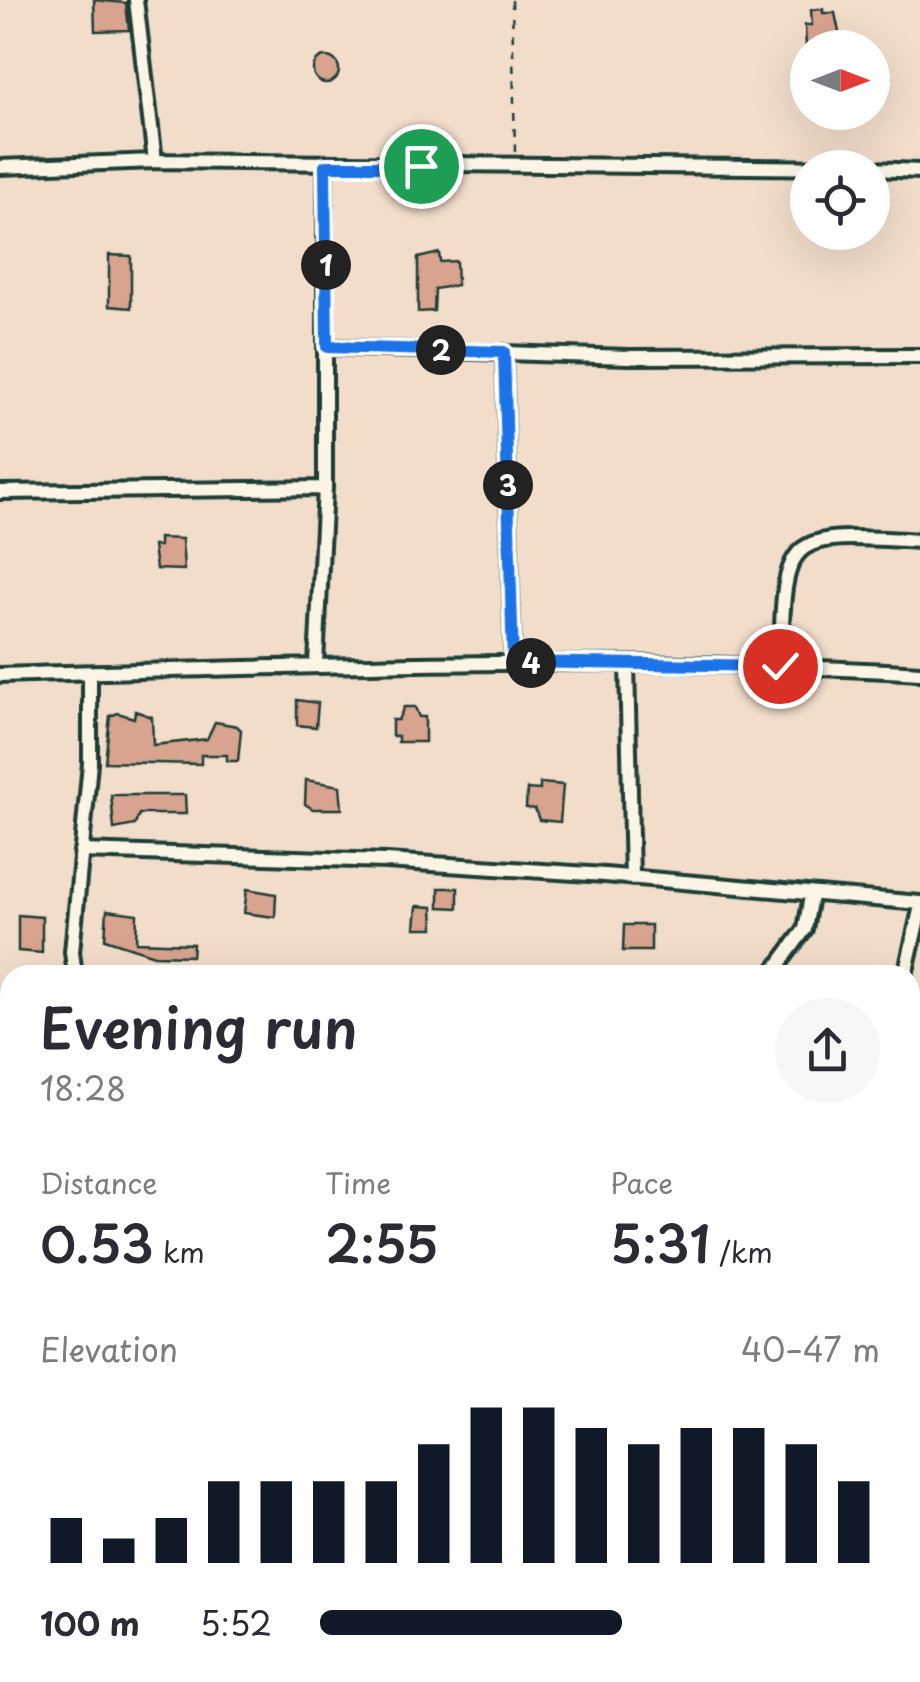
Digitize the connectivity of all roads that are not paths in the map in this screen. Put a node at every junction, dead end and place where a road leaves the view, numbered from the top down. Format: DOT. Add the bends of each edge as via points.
graph roads {
  1 [pos="136,0"];
  2 [pos="155,161"];
  3 [pos="325,166"];
  4 [pos="0,167"];
  5 [pos="790,168"];
  6 [pos="890,170"];
  7 [pos="920,171"];
  8 [pos="327,347"];
  9 [pos="504,352"];
  10 [pos="920,356"];
  11 [pos="325,488"];
  12 [pos="0,492"];
  13 [pos="920,541"];
  14 [pos="513,662"];
  15 [pos="316,664"];
  16 [pos="627,666"];
  17 [pos="780,666"];
  18 [pos="90,673"];
  19 [pos="920,673"];
  20 [pos="0,676"];
  21 [pos="81,851"];
  22 [pos="632,878"];
  23 [pos="811,896"];
  24 [pos="920,907"];
  25 [pos="74,965"];
  26 [pos="778,965"];
  27 [pos="906,965"];
  1 -- 2 [label="street"];
  2 -- 3 [label="street"];
  2 -- 4 [label="street"];
  3 -- 5 [label="street"];
  3 -- 8 [label="street"];
  6 -- 7 [label="street"];
  8 -- 9 [label="street"];
  8 -- 11 [label="street"];
  9 -- 10 [label="street"];
  9 -- 14 [label="street"];
  11 -- 12 [label="street"];
  11 -- 15 [label="street"];
  13 -- 17 [label="street" via="822,539 800,549 785,567"];
  14 -- 15 [label="street"];
  14 -- 16 [label="street"];
  15 -- 18 [label="street"];
  16 -- 17 [label="street"];
  16 -- 22 [label="street"];
  17 -- 19 [label="street"];
  18 -- 20 [label="street"];
  18 -- 21 [label="street"];
  21 -- 22 [label="street"];
  21 -- 25 [label="street"];
  22 -- 23 [label="street"];
  23 -- 24 [label="street"];
  23 -- 26 [label="street" via="805,929"];
  24 -- 27 [label="street"];
}
